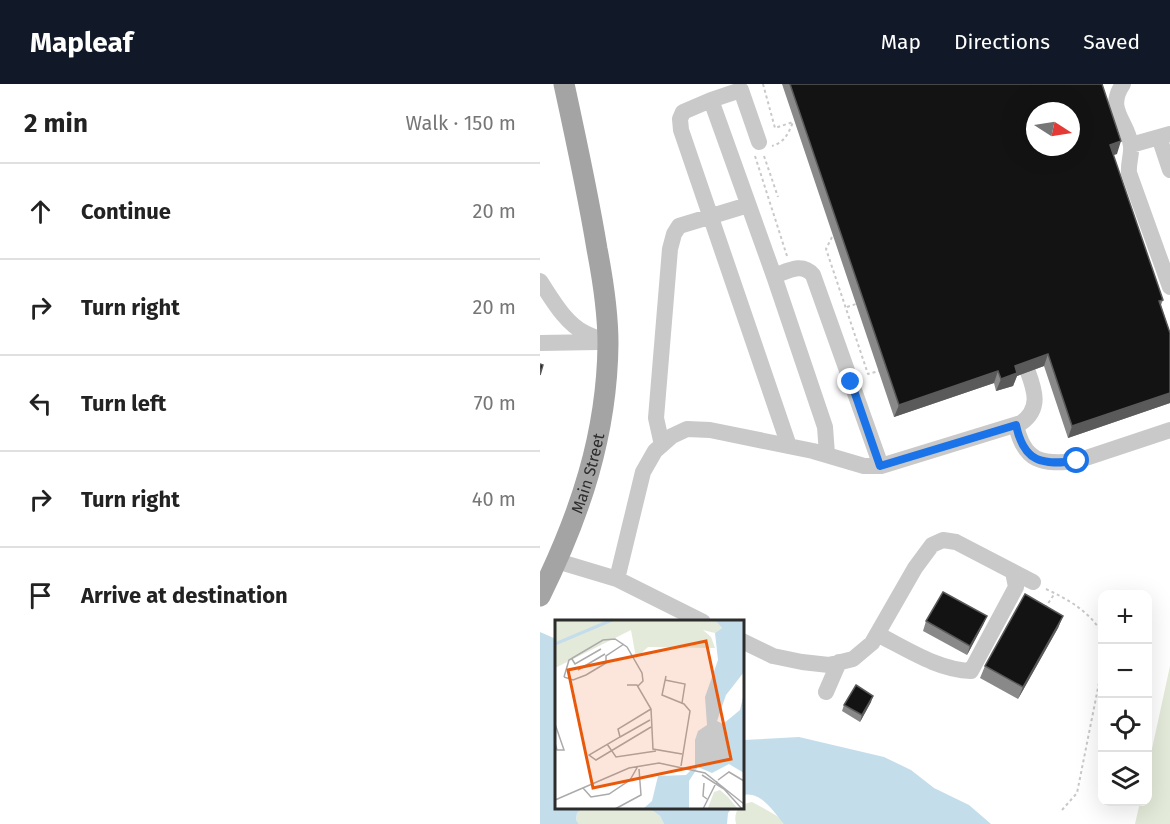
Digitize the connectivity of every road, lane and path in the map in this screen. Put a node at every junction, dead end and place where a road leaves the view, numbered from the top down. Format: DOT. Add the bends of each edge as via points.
graph roads {
  1 [pos="564,84"];
  2 [pos="763,84"];
  3 [pos="1123,84"];
  4 [pos="711,100"];
  5 [pos="1164,135"];
  6 [pos="763,145"];
  7 [pos="1131,145"];
  8 [pos="1170,170"];
  9 [pos="778,197"];
  10 [pos="748,205"];
  11 [pos="711,216"];
  12 [pos="832,237"];
  13 [pos="788,257"];
  14 [pos="774,276"];
  15 [pos="540,281"];
  16 [pos="1170,287"];
  17 [pos="856,304"];
  18 [pos="846,307"];
  19 [pos="608,342"];
  20 [pos="540,344"];
  21 [pos="879,371"];
  22 [pos="1028,372"];
  23 [pos="1016,425"];
  24 [pos="1170,430"];
  25 [pos="662,445"];
  26 [pos="789,446"];
  27 [pos="827,454"];
  28 [pos="880,466"];
  29 [pos="557,561"];
  30 [pos="1013,572"];
  31 [pos="617,579"];
  32 [pos="1033,582"];
  33 [pos="1054,592"];
  34 [pos="540,596"];
  35 [pos="1042,613"];
  36 [pos="701,620"];
  37 [pos="1098,626"];
  38 [pos="877,634"];
  39 [pos="744,642"];
  40 [pos="839,662"];
  41 [pos="1098,688"];
  42 [pos="826,692"];
  43 [pos="1062,810"];
  1 -- 19 [label="main road, Main Street" via="592,217"];
  2 -- 6 [label="path" via="775,128 793,122 780,144"];
  3 -- 7 [label="street" via="1115,100 1116,109"];
  4 -- 6 [label="street" via="741,90"];
  4 -- 10 [label="street"];
  4 -- 11 [label="street" via="683,112 680,119"];
  5 -- 7 [label="street"];
  5 -- 8 [label="street"];
  7 -- 16 [label="street" via="1129,173"];
  9 -- 13 [label="path" via="764,153 755,156"];
  10 -- 11 [label="street"];
  10 -- 14 [label="street"];
  11 -- 25 [label="street" via="679,226 670,249 656,418"];
  11 -- 26 [label="street"];
  12 -- 18 [label="path" via="826,249"];
  14 -- 27 [label="street" via="825,427"];
  14 -- 28 [label="street" via="800,267 813,275"];
  15 -- 19 [label="street" via="559,309 583,333"];
  17 -- 18 [label="path"];
  18 -- 21 [label="path" via="868,374"];
  19 -- 20 [label="street"];
  19 -- 29 [label="main road, Main Street" via="606,386 595,451 580,504"];
  22 -- 23 [label="street" via="1035,391 1034,410"];
  23 -- 24 [label="street" via="1025,452 1047,462 1062,463"];
  23 -- 28 [label="street"];
  25 -- 26 [label="street" via="689,429"];
  25 -- 31 [label="street" via="642,472"];
  26 -- 27 [label="street"];
  27 -- 28 [label="street"];
  29 -- 31 [label="street"];
  29 -- 34 [label="main road, Main Street"];
  30 -- 32 [label="street"];
  30 -- 38 [label="street" via="956,542 943,540 932,545"];
  30 -- 38 [label="street" via="1016,587 971,671 936,663"];
  31 -- 36 [label="street"];
  32 -- 33 [label="path"];
  33 -- 35 [label="path"];
  33 -- 37 [label="path" via="1093,618"];
  38 -- 40 [label="street" via="853,659"];
  39 -- 40 [label="street" via="772,656 829,665"];
  40 -- 42 [label="street"];
  41 -- 43 [label="path" via="1077,793"];
}
